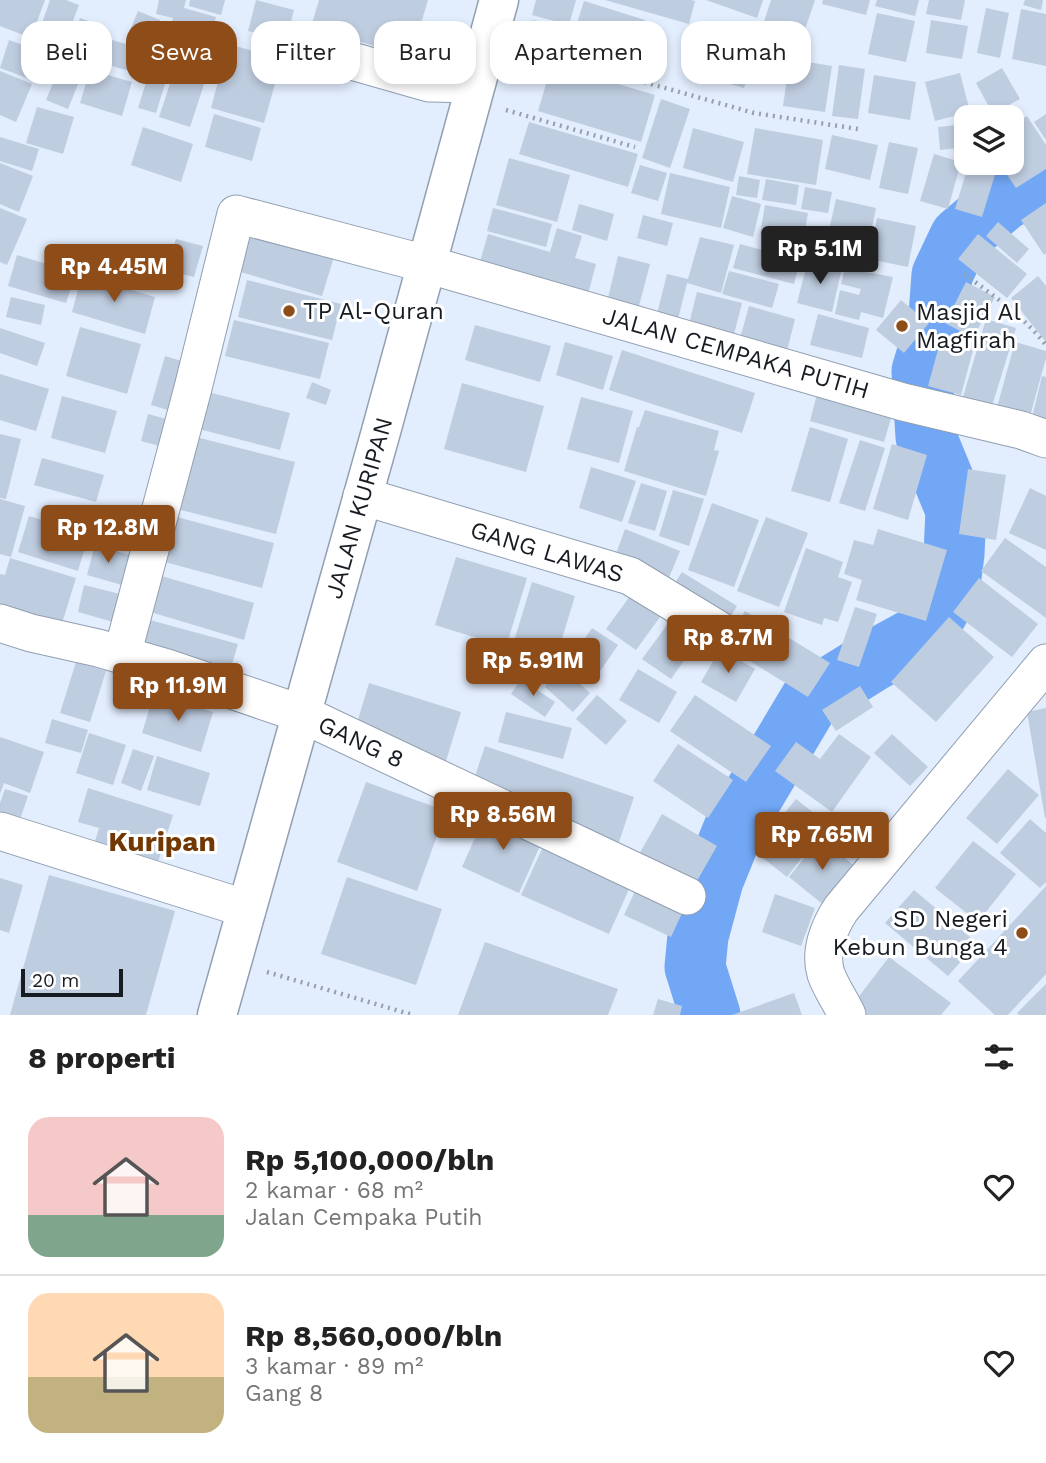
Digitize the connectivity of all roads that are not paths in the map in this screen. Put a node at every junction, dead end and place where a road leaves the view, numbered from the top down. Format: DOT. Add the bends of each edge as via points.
graph roads {
  1 [pos="499,0"];
  2 [pos="360,63"];
  3 [pos="474,92"];
  4 [pos="426,264"];
  5 [pos="1046,439"];
  6 [pos="362,496"];
  7 [pos="0,623"];
  8 [pos="722,632"];
  9 [pos="122,655"];
  10 [pos="1039,678"];
  11 [pos="302,714"];
  12 [pos="0,831"];
  13 [pos="687,896"];
  14 [pos="247,909"];
  15 [pos="217,1015"];
  16 [pos="847,1015"];
  1 -- 3 [label="main road, JALAN KURIPAN"];
  2 -- 3 [label="street"];
  3 -- 4 [label="main road, JALAN KURIPAN"];
  4 -- 5 [label="street, JALAN CEMPAKA PUTIH"];
  4 -- 6 [label="main road, JALAN KURIPAN"];
  4 -- 9 [label="street, JALAN CEMPAKA PUTIH" via="236,214"];
  6 -- 8 [label="street, GANG LAWAS" via="630,576"];
  6 -- 11 [label="main road, JALAN KURIPAN"];
  7 -- 9 [label="street, GANG 8"];
  9 -- 11 [label="street, GANG 8"];
  10 -- 16 [label="street" via="834,920 826,943 826,973"];
  11 -- 13 [label="street, GANG 8"];
  11 -- 14 [label="main road, JALAN KURIPAN"];
  12 -- 14 [label="street"];
  14 -- 15 [label="main road, JALAN KURIPAN"];
}
